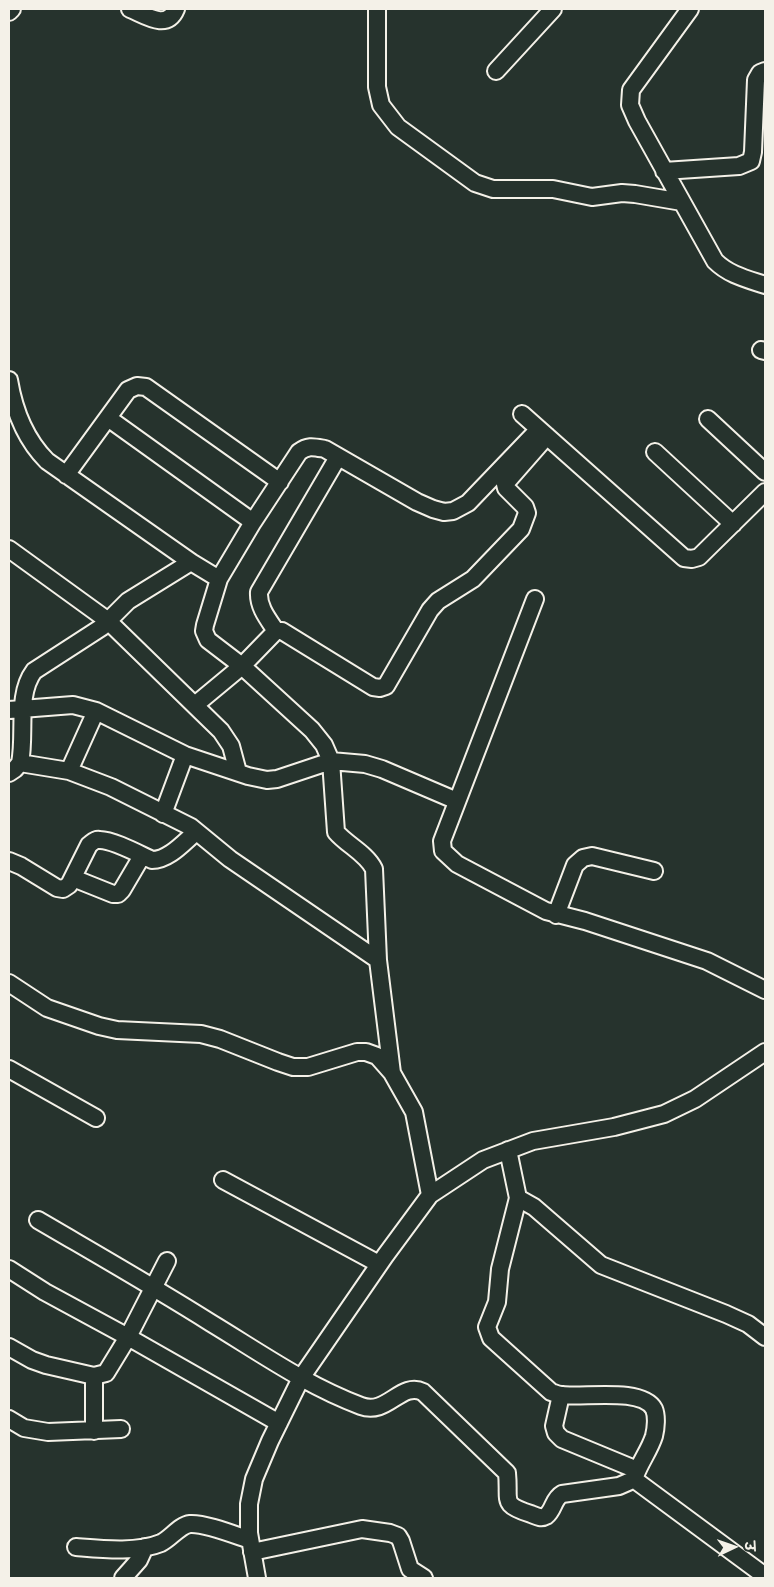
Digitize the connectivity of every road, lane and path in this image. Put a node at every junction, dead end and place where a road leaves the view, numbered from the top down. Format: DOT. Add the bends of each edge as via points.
graph roads {
  1 [pos="12,9"];
  2 [pos="130,9"];
  3 [pos="176,9"];
  4 [pos="377,9"];
  5 [pos="553,9"];
  6 [pos="690,9"];
  7 [pos="9,12"];
  8 [pos="496,71"];
  9 [pos="765,71"];
  10 [pos="664,171"];
  11 [pos="682,202"];
  12 [pos="765,285"];
  13 [pos="9,380"];
  14 [pos="522,414"];
  15 [pos="108,418"];
  16 [pos="708,420"];
  17 [pos="543,432"];
  18 [pos="655,452"];
  19 [pos="338,457"];
  20 [pos="765,472"];
  21 [pos="66,475"];
  22 [pos="280,482"];
  23 [pos="765,492"];
  24 [pos="254,522"];
  25 [pos="733,524"];
  26 [pos="9,549"];
  27 [pos="191,562"];
  28 [pos="219,580"];
  29 [pos="535,599"];
  30 [pos="107,620"];
  31 [pos="276,631"];
  32 [pos="242,666"];
  33 [pos="195,705"];
  34 [pos="16,710"];
  35 [pos="96,711"];
  36 [pos="186,755"];
  37 [pos="330,761"];
  38 [pos="14,768"];
  39 [pos="69,771"];
  40 [pos="238,772"];
  41 [pos="457,802"];
  42 [pos="163,814"];
  43 [pos="196,832"];
  44 [pos="142,856"];
  45 [pos="9,860"];
  46 [pos="654,871"];
  47 [pos="73,878"];
  48 [pos="556,915"];
  49 [pos="378,960"];
  50 [pos="9,983"];
  51 [pos="765,990"];
  52 [pos="765,1052"];
  53 [pos="9,1068"];
  54 [pos="392,1073"];
  55 [pos="96,1118"];
  56 [pos="508,1150"];
  57 [pos="223,1180"];
  58 [pos="430,1196"];
  59 [pos="518,1198"];
  60 [pos="38,1220"];
  61 [pos="167,1261"];
  62 [pos="379,1264"];
  63 [pos="9,1269"];
  64 [pos="154,1287"];
  65 [pos="128,1337"];
  66 [pos="765,1337"];
  67 [pos="9,1347"];
  68 [pos="94,1376"];
  69 [pos="301,1378"];
  70 [pos="561,1395"];
  71 [pos="9,1419"];
  72 [pos="279,1423"];
  73 [pos="121,1429"];
  74 [pos="94,1431"];
  75 [pos="636,1474"];
  76 [pos="251,1546"];
  77 [pos="76,1547"];
  78 [pos="145,1548"];
  79 [pos="765,1576"];
  80 [pos="123,1578"];
  81 [pos="257,1578"];
  82 [pos="424,1578"];
  1 -- 7 [label="street"];
  2 -- 3 [label="street" via="159,21 167,20"];
  4 -- 11 [label="street" via="377,87 381,105 398,127 476,183 493,189 553,189 592,197 635,194"];
  5 -- 8 [label="street"];
  6 -- 10 [label="street" via="631,90 630,105"];
  9 -- 10 [label="street" via="756,80 751,161 739,166"];
  10 -- 11 [label="street"];
  11 -- 12 [label="street" via="714,261 732,274"];
  13 -- 21 [label="street" via="16,408 35,448 47,462"];
  14 -- 17 [label="street"];
  15 -- 21 [label="street"];
  15 -- 22 [label="street" via="128,390 146,387"];
  15 -- 24 [label="street"];
  16 -- 20 [label="street"];
  17 -- 19 [label="street" via="468,503 453,511 444,512 417,502"];
  17 -- 25 [label="street" via="684,558 699,557"];
  17 -- 31 [label="street" via="505,484 525,507 527,513 521,530 473,579 438,601 430,610 386,686 373,687 282,631"];
  18 -- 25 [label="street"];
  19 -- 22 [label="street" via="312,446 304,448 298,452"];
  19 -- 31 [label="street" via="259,592 258,599"];
  21 -- 27 [label="street"];
  22 -- 24 [label="street"];
  23 -- 25 [label="street"];
  24 -- 28 [label="street"];
  26 -- 30 [label="street"];
  27 -- 28 [label="street"];
  27 -- 30 [label="street" via="128,601"];
  28 -- 32 [label="street" via="204,631 208,640"];
  29 -- 41 [label="street"];
  30 -- 33 [label="street"];
  30 -- 34 [label="street" via="97,631 34,671 28,678"];
  31 -- 32 [label="street"];
  32 -- 33 [label="street"];
  32 -- 37 [label="street" via="312,730 324,745"];
  33 -- 40 [label="street" via="227,738"];
  34 -- 35 [label="street" via="73,705"];
  34 -- 38 [label="street"];
  35 -- 36 [label="street"];
  35 -- 39 [label="street"];
  36 -- 40 [label="street"];
  36 -- 42 [label="street"];
  37 -- 40 [label="street" via="277,779 267,780"];
  37 -- 41 [label="street" via="382,769"];
  37 -- 49 [label="street" via="336,832 370,861 374,869"];
  38 -- 39 [label="street"];
  39 -- 42 [label="street" via="111,787"];
  41 -- 48 [label="street" via="442,841 443,851 457,864"];
  42 -- 43 [label="street"];
  43 -- 44 [label="street" via="158,860"];
  43 -- 49 [label="street" via="230,859"];
  44 -- 47 [label="street" via="118,894"];
  44 -- 47 [label="street" via="98,839 90,845"];
  45 -- 47 [label="street" via="58,888 69,885"];
  46 -- 48 [label="street" via="592,856 583,858 575,865"];
  48 -- 51 [label="street" via="585,921 707,961"];
  49 -- 54 [label="street"];
  50 -- 54 [label="street" via="47,1008 99,1026 117,1030 201,1034 220,1038 294,1067 308,1067 356,1052 366,1052 377,1056"];
  52 -- 56 [label="street" via="695,1099 664,1114 614,1127 533,1141"];
  53 -- 55 [label="street"];
  54 -- 58 [label="street" via="414,1112"];
  56 -- 58 [label="street" via="483,1160"];
  56 -- 59 [label="street"];
  57 -- 62 [label="street"];
  58 -- 62 [label="street"];
  59 -- 66 [label="street" via="534,1207 601,1265 726,1314 748,1324"];
  59 -- 70 [label="street" via="500,1269 497,1302 487,1327 491,1338 542,1386"];
  60 -- 64 [label="street"];
  61 -- 64 [label="street"];
  62 -- 69 [label="street"];
  63 -- 65 [label="street"];
  64 -- 65 [label="street"];
  64 -- 69 [label="street"];
  65 -- 68 [label="street" via="106,1373"];
  65 -- 72 [label="street"];
  67 -- 68 [label="street" via="32,1360"];
  68 -- 74 [label="street"];
  69 -- 72 [label="street"];
  69 -- 75 [label="street" via="363,1407 383,1406 408,1390 423,1392 507,1473 508,1502 513,1508 540,1517 546,1516 557,1496 620,1486"];
  70 -- 75 [label="street" via="554,1426 556,1433 562,1439"];
  70 -- 75 [label="street" via="636,1397 654,1408 654,1436"];
  71 -- 74 [label="street" via="37,1431"];
  72 -- 76 [label="street" via="254,1479 249,1504"];
  73 -- 74 [label="street"];
  75 -- 79 [label="street" via="639,1483"];
  76 -- 78 [label="street" via="199,1525 188,1524 162,1542"];
  76 -- 81 [label="street"];
  76 -- 82 [label="street" via="362,1529 390,1533 401,1541 410,1569"];
  77 -- 78 [label="street"];
  78 -- 80 [label="street"];
}
